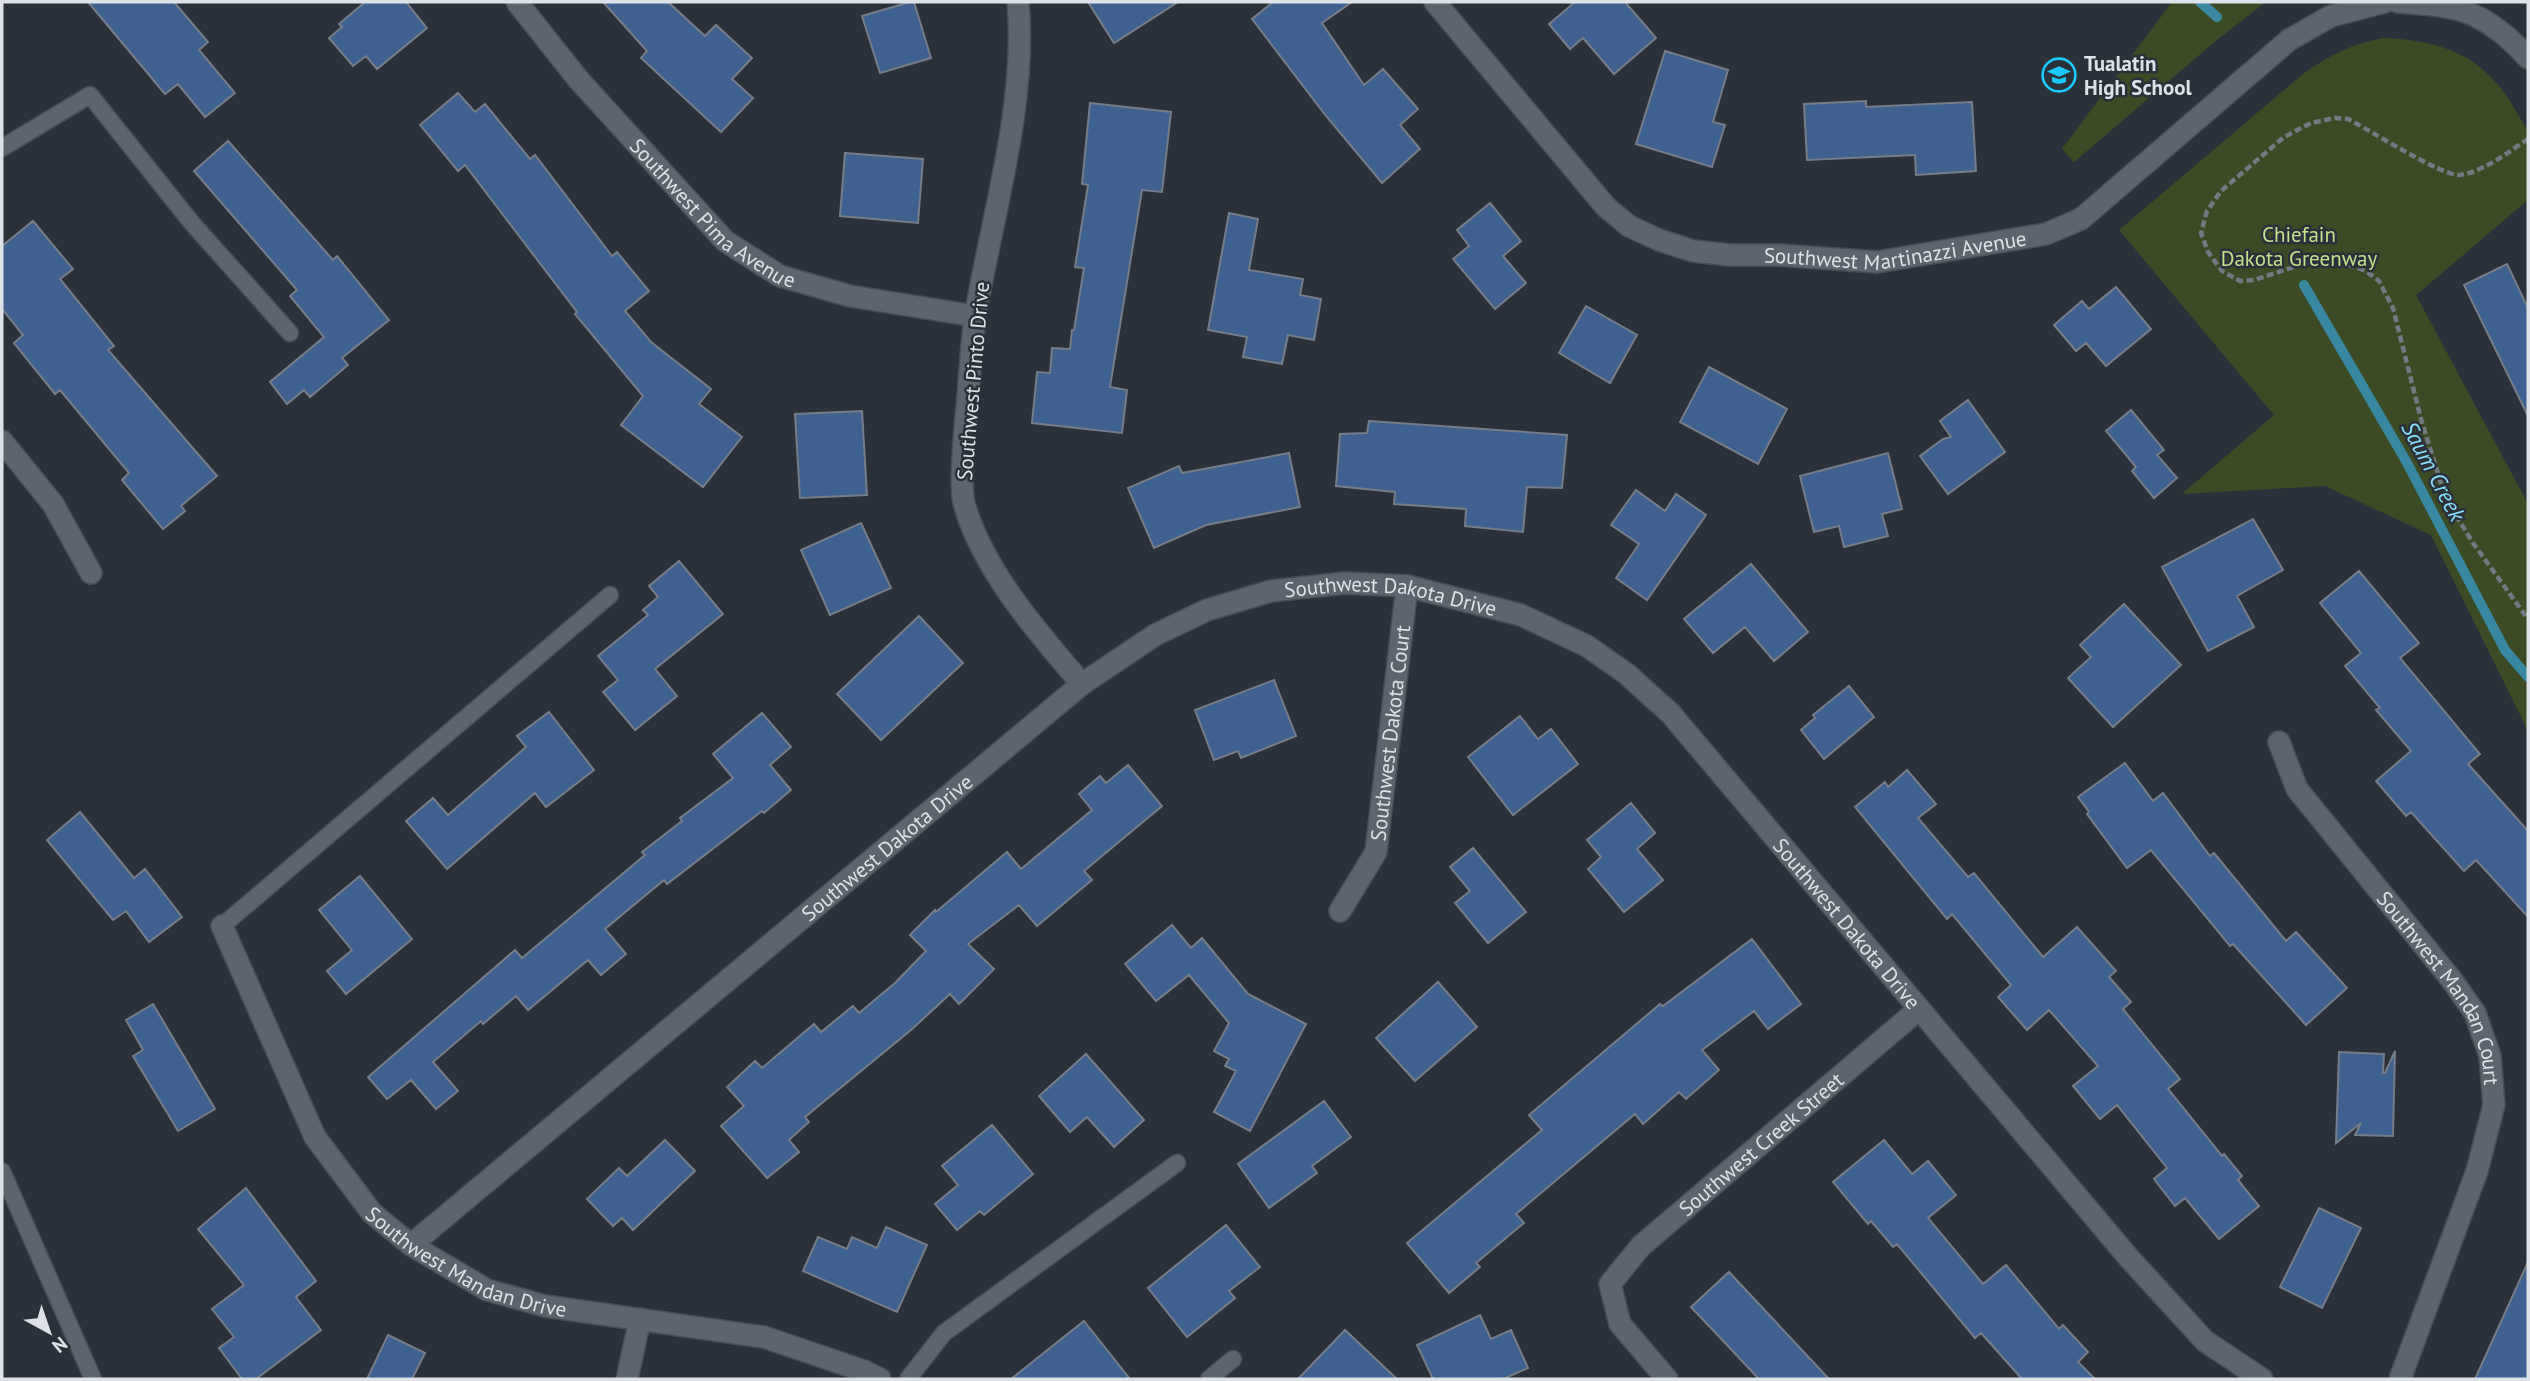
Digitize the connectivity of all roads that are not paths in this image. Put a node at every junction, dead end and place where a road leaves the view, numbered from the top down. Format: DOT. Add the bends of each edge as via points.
graph roads {
  1 [pos="517,2"];
  2 [pos="1018,2"];
  3 [pos="1435,2"];
  4 [pos="2385,2"];
  5 [pos="2398,2"];
  6 [pos="2528,58"];
  7 [pos="2,148"];
  8 [pos="975,316"];
  9 [pos="289,333"];
  10 [pos="2,441"];
  11 [pos="91,573"];
  12 [pos="1407,586"];
  13 [pos="610,595"];
  14 [pos="1082,684"];
  15 [pos="2279,742"];
  16 [pos="1340,911"];
  17 [pos="222,926"];
  18 [pos="1919,1009"];
  19 [pos="1177,1163"];
  20 [pos="2,1171"];
  21 [pos="411,1245"];
  22 [pos="640,1319"];
  23 [pos="1233,1359"];
  24 [pos="93,1379"];
  25 [pos="627,1379"];
  26 [pos="880,1379"];
  27 [pos="908,1379"];
  28 [pos="1209,1379"];
  29 [pos="1667,1379"];
  30 [pos="2262,1379"];
  31 [pos="2400,1379"];
  1 -- 8 [label="street, Southwest Pima Avenue" via="578,79 725,241 780,276 803,283 849,296"];
  2 -- 8 [label="street, Southwest Pinto Drive" via="1014,111"];
  3 -- 4 [label="street, Southwest Martinazzi Avenue" via="1606,207 1629,226 1693,251 1877,262 2046,234 2081,219 2289,40 2331,16"];
  5 -- 6 [label="street" via="2464,11 2506,35"];
  7 -- 9 [label="lane" via="90,95 191,222"];
  8 -- 14 [label="street, Southwest Pinto Drive" via="963,501 985,559"];
  10 -- 11 [label="street" via="53,505"];
  12 -- 14 [label="street, Southwest Dakota Drive" via="1345,583 1271,591 1220,606 1155,635"];
  12 -- 16 [label="street, Southwest Dakota Court" via="1376,852"];
  12 -- 18 [label="street, Southwest Dakota Drive" via="1521,615 1587,646 1627,674 1671,714"];
  13 -- 17 [label="lane"];
  14 -- 21 [label="street, Southwest Dakota Drive"];
  15 -- 31 [label="street, Southwest Mandan Court" via="2297,789 2475,1013 2490,1056 2494,1105 2477,1171"];
  17 -- 21 [label="street, Southwest Mandan Drive" via="315,1137 372,1213"];
  18 -- 29 [label="street, Southwest Creek Street" via="1641,1246 1609,1284 1620,1324"];
  18 -- 30 [label="street, Southwest Dakota Drive" via="2204,1341"];
  19 -- 27 [label="lane" via="944,1333"];
  20 -- 24 [label="lane"];
  21 -- 22 [label="street, Southwest Mandan Drive" via="487,1290 545,1306"];
  22 -- 25 [label="street"];
  22 -- 26 [label="street, Southwest Mandan Drive" via="764,1337"];
  23 -- 28 [label="lane"];
}
